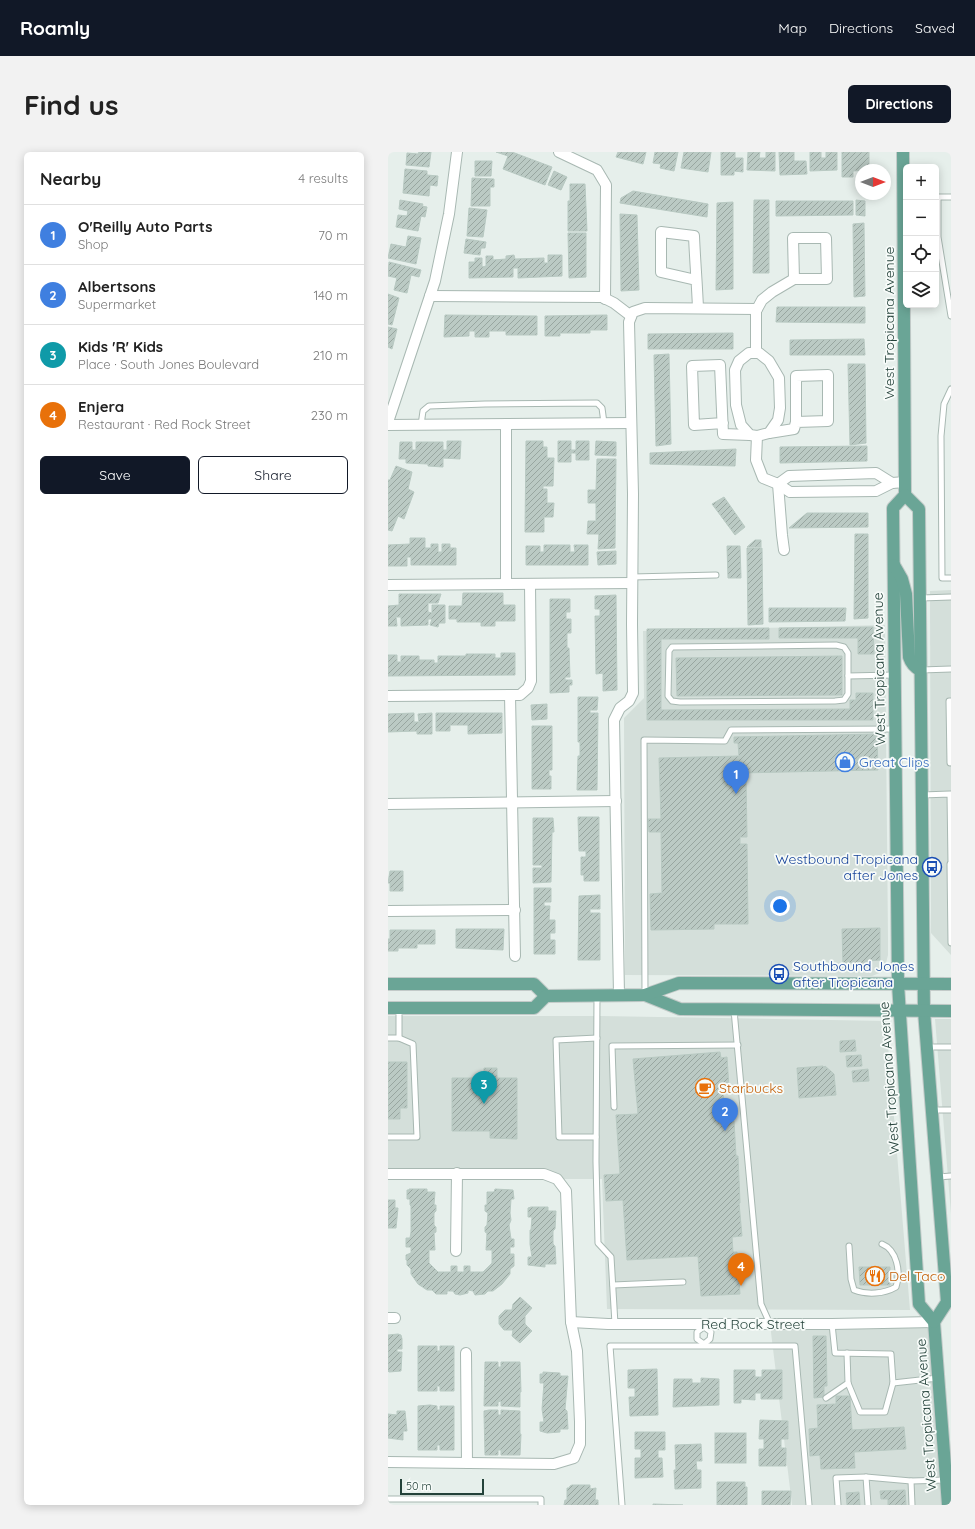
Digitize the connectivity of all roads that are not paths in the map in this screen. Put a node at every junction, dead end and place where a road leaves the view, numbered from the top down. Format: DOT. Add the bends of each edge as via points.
graph roads {
  1 [pos="457,152"];
  2 [pos="560,152"];
  3 [pos="903,152"];
  4 [pos="951,197"];
  5 [pos="696,280"];
  6 [pos="794,280"];
  7 [pos="430,296"];
  8 [pos="605,299"];
  9 [pos="698,308"];
  10 [pos="757,309"];
  11 [pos="631,316"];
  12 [pos="951,316"];
  13 [pos="756,353"];
  14 [pos="951,389"];
  15 [pos="388,422"];
  16 [pos="796,422"];
  17 [pos="604,423"];
  18 [pos="631,423"];
  19 [pos="723,423"];
  20 [pos="506,424"];
  21 [pos="388,425"];
  22 [pos="421,425"];
  23 [pos="769,433"];
  24 [pos="753,436"];
  25 [pos="905,482"];
  26 [pos="892,483"];
  27 [pos="778,484"];
  28 [pos="905,495"];
  29 [pos="784,550"];
  30 [pos="893,564"];
  31 [pos="716,575"];
  32 [pos="951,578"];
  33 [pos="632,580"];
  34 [pos="506,584"];
  35 [pos="530,584"];
  36 [pos="388,585"];
  37 [pos="951,597"];
  38 [pos="920,598"];
  39 [pos="951,669"];
  40 [pos="920,670"];
  41 [pos="894,675"];
  42 [pos="848,676"];
  43 [pos="510,695"];
  44 [pos="388,696"];
  45 [pos="951,701"];
  46 [pos="895,729"];
  47 [pos="950,763"];
  48 [pos="922,796"];
  49 [pos="616,801"];
  50 [pos="512,802"];
  51 [pos="388,804"];
  52 [pos="951,864"];
  53 [pos="514,910"];
  54 [pos="388,911"];
  55 [pos="951,914"];
  56 [pos="951,943"];
  57 [pos="515,956"];
  58 [pos="388,984"];
  59 [pos="898,984"];
  60 [pos="924,984"];
  61 [pos="951,984"];
  62 [pos="619,995"];
  63 [pos="645,995"];
  64 [pos="546,996"];
  65 [pos="597,996"];
  66 [pos="393,1008"];
  67 [pos="734,1010"];
  68 [pos="899,1010"];
  69 [pos="924,1011"];
  70 [pos="951,1011"];
  71 [pos="388,1038"];
  72 [pos="399,1038"];
  73 [pos="597,1038"];
  74 [pos="738,1044"];
  75 [pos="928,1047"];
  76 [pos="951,1047"];
  77 [pos="614,1107"];
  78 [pos="932,1110"];
  79 [pos="951,1110"];
  80 [pos="388,1137"];
  81 [pos="596,1137"];
  82 [pos="457,1173"];
  83 [pos="388,1174"];
  84 [pos="951,1176"];
  85 [pos="938,1177"];
  86 [pos="882,1244"];
  87 [pos="849,1246"];
  88 [pos="456,1252"];
  89 [pos="683,1282"];
  90 [pos="948,1283"];
  91 [pos="612,1285"];
  92 [pos="572,1322"];
  93 [pos="934,1322"];
  94 [pos="615,1324"];
  95 [pos="770,1324"];
  96 [pos="832,1324"];
  97 [pos="704,1325"];
  98 [pos="704,1345"];
  99 [pos="466,1353"];
  100 [pos="847,1354"];
  101 [pos="938,1378"];
  102 [pos="848,1382"];
  103 [pos="893,1382"];
  104 [pos="826,1398"];
  105 [pos="388,1462"];
  106 [pos="467,1463"];
  107 [pos="866,1477"];
  108 [pos="946,1480"];
  109 [pos="911,1481"];
  110 [pos="388,1499"];
  111 [pos="541,1505"];
  112 [pos="622,1505"];
  113 [pos="809,1505"];
  114 [pos="838,1505"];
  115 [pos="868,1505"];
  116 [pos="912,1505"];
  117 [pos="948,1505"];
  1 -- 7 [label="street" via="449,214"];
  2 -- 8 [label="street" via="597,170 606,185"];
  3 -- 25 [label="main road, West Tropicana Avenue"];
  4 -- 12 [label="lane" via="938,197 938,237"];
  5 -- 5 [label="street" via="694,236 661,232 661,272"];
  5 -- 9 [label="street"];
  6 -- 6 [label="street" via="793,238 826,238 827,279"];
  6 -- 10 [label="street" via="772,292 762,300"];
  7 -- 8 [label="street" via="593,296"];
  7 -- 15 [label="street"];
  8 -- 11 [label="street"];
  9 -- 10 [label="street"];
  9 -- 11 [label="street" via="645,308 633,312"];
  10 -- 13 [label="street"];
  11 -- 18 [label="street"];
  13 -- 23 [label="street" via="769,361 779,378 778,420"];
  13 -- 24 [label="street" via="749,353 739,361 735,370 736,405 741,425"];
  14 -- 32 [label="lane" via="944,404 941,436 942,578"];
  16 -- 16 [label="street" via="796,376 828,375 828,422"];
  16 -- 23 [label="street" via="794,429"];
  17 -- 18 [label="street"];
  17 -- 20 [label="street"];
  17 -- 22 [label="lane" via="602,408 597,403 558,403 428,406 423,411"];
  18 -- 33 [label="street"];
  19 -- 19 [label="street" via="720,365 692,366 694,425"];
  19 -- 24 [label="street" via="723,434"];
  20 -- 22 [label="street"];
  20 -- 34 [label="street"];
  21 -- 22 [label="street"];
  23 -- 24 [label="street"];
  24 -- 27 [label="street" via="756,460 763,478"];
  25 -- 26 [label="street"];
  25 -- 28 [label="main road, West Tropicana Avenue"];
  26 -- 27 [label="street" via="876,490 790,492"];
  26 -- 27 [label="street" via="876,473 789,476"];
  27 -- 29 [label="street"];
  28 -- 30 [label="main road, West Tropicana Avenue" via="893,508"];
  28 -- 38 [label="main road, West Tropicana Avenue" via="919,509"];
  30 -- 40 [label="main road" via="902,579 906,594 909,657 911,663"];
  30 -- 41 [label="main road, West Tropicana Avenue"];
  31 -- 33 [label="lane"];
  33 -- 35 [label="street"];
  33 -- 49 [label="street" via="633,694 620,708 614,720"];
  34 -- 35 [label="street"];
  34 -- 36 [label="street"];
  35 -- 43 [label="street" via="531,682 520,695"];
  37 -- 38 [label="lane"];
  38 -- 40 [label="main road, West Tropicana Avenue"];
  39 -- 40 [label="lane"];
  40 -- 48 [label="main road, West Tropicana Avenue"];
  41 -- 42 [label="lane"];
  41 -- 46 [label="main road, West Tropicana Avenue"];
  42 -- 42 [label="lane" via="848,654 844,647 836,645 678,646 672,647 669,651 668,696 672,701 680,702 835,701 844,700 848,694"];
  43 -- 44 [label="street"];
  43 -- 50 [label="street"];
  45 -- 47 [label="lane"];
  46 -- 59 [label="main road, West Tropicana Avenue"];
  46 -- 63 [label="lane" via="731,730 725,741 644,740"];
  48 -- 52 [label="lane" via="950,794"];
  48 -- 60 [label="main road, West Tropicana Avenue"];
  49 -- 50 [label="street"];
  49 -- 62 [label="street"];
  50 -- 51 [label="street"];
  50 -- 53 [label="street"];
  52 -- 55 [label="lane"];
  53 -- 54 [label="street"];
  53 -- 57 [label="street"];
  55 -- 56 [label="lane"];
  58 -- 64 [label="main road" via="534,984"];
  59 -- 60 [label="main road"];
  59 -- 63 [label="main road" via="679,983"];
  59 -- 68 [label="main road, West Tropicana Avenue"];
  60 -- 61 [label="main road"];
  60 -- 69 [label="main road, West Tropicana Avenue"];
  62 -- 63 [label="main road"];
  62 -- 65 [label="main road"];
  63 -- 67 [label="main road" via="680,1009"];
  64 -- 65 [label="main road"];
  64 -- 66 [label="main road" via="534,1008"];
  65 -- 73 [label="lane"];
  66 -- 72 [label="lane"];
  67 -- 68 [label="main road"];
  67 -- 74 [label="lane"];
  68 -- 69 [label="main road"];
  68 -- 93 [label="main road, West Tropicana Avenue" via="919,1304"];
  69 -- 70 [label="main road"];
  69 -- 75 [label="main road, West Tropicana Avenue"];
  71 -- 72 [label="lane"];
  72 -- 80 [label="lane" via="413,1044 416,1137"];
  73 -- 81 [label="lane"];
  73 -- 81 [label="lane" via="556,1040 559,1137"];
  74 -- 77 [label="lane" via="612,1046"];
  74 -- 95 [label="lane" via="760,1298"];
  75 -- 76 [label="lane"];
  75 -- 78 [label="main road, West Tropicana Avenue"];
  78 -- 79 [label="lane"];
  78 -- 85 [label="main road, West Tropicana Avenue"];
  81 -- 91 [label="lane" via="598,1243 611,1257"];
  82 -- 83 [label="street"];
  82 -- 88 [label="street"];
  82 -- 92 [label="street" via="544,1174 557,1179 566,1191"];
  84 -- 85 [label="lane"];
  85 -- 90 [label="main road, West Tropicana Avenue"];
  86 -- 87 [label="lane" via="889,1247 895,1255 898,1280 896,1287 864,1294 854,1290"];
  89 -- 91 [label="lane"];
  90 -- 93 [label="main road, West Tropicana Avenue" via="947,1302"];
  91 -- 94 [label="lane"];
  92 -- 94 [label="street, Red Rock Street"];
  92 -- 106 [label="street" via="577,1351 580,1422 580,1444 574,1458 554,1464"];
  93 -- 96 [label="street, Red Rock Street"];
  93 -- 101 [label="main road, West Tropicana Avenue"];
  94 -- 97 [label="street, Red Rock Street"];
  95 -- 96 [label="street, Red Rock Street"];
  95 -- 97 [label="street, Red Rock Street"];
  96 -- 100 [label="lane" via="835,1353"];
  97 -- 98 [label="lane" via="711,1332 710,1339"];
  97 -- 98 [label="lane" via="697,1332 697,1339"];
  98 -- 112 [label="lane" via="610,1346"];
  98 -- 113 [label="lane" via="795,1346"];
  99 -- 106 [label="street"];
  100 -- 102 [label="lane"];
  100 -- 103 [label="lane" via="891,1354"];
  101 -- 103 [label="lane"];
  101 -- 108 [label="main road, West Tropicana Avenue"];
  102 -- 103 [label="lane" via="860,1412 885,1412"];
  102 -- 104 [label="lane"];
  105 -- 106 [label="street"];
  107 -- 109 [label="lane"];
  107 -- 114 [label="lane" via="836,1478"];
  107 -- 115 [label="lane"];
  108 -- 109 [label="lane"];
  108 -- 117 [label="main road, West Tropicana Avenue"];
  109 -- 116 [label="lane"];
  110 -- 111 [label="lane" via="541,1499"];
}
